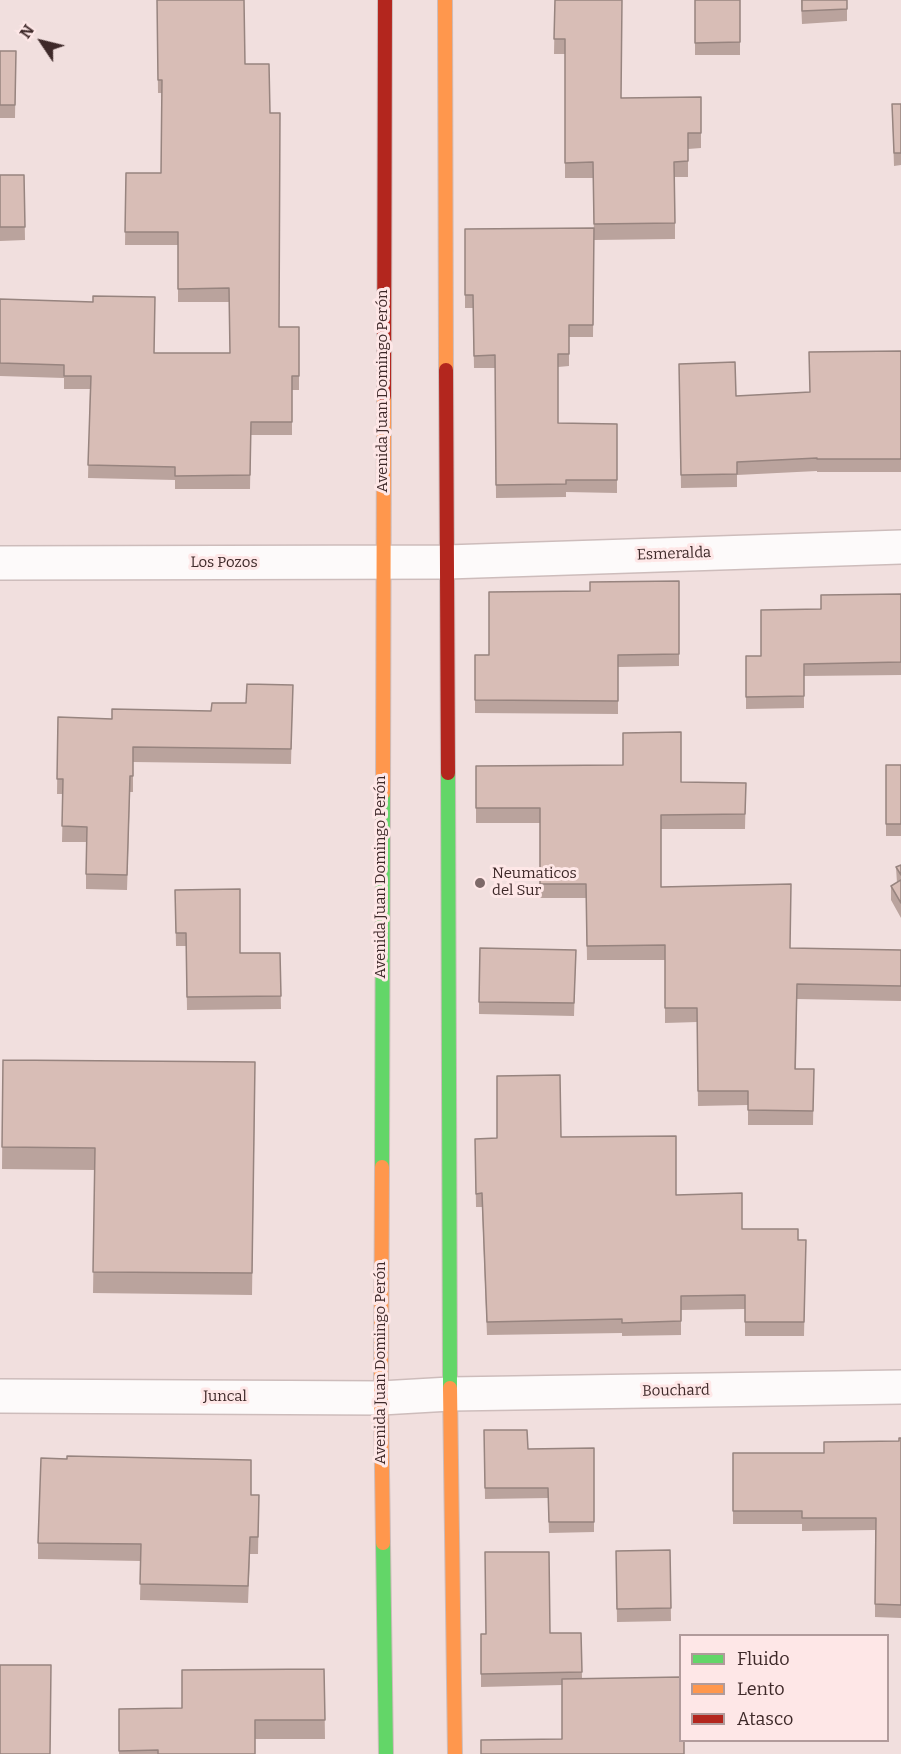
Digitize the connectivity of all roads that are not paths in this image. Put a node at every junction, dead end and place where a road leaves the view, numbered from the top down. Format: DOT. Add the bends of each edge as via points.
graph roads {
  1 [pos="384,0"];
  2 [pos="445,0"];
  3 [pos="901,547"];
  4 [pos="382,562"];
  5 [pos="447,562"];
  6 [pos="0,563"];
  7 [pos="901,1387"];
  8 [pos="450,1394"];
  9 [pos="0,1396"];
  10 [pos="381,1398"];
  11 [pos="386,1754"];
  12 [pos="455,1754"];
  1 -- 4 [label="main road, Avenida Juan Domingo Perón"];
  2 -- 5 [label="main road"];
  3 -- 5 [label="street, Esmeralda"];
  4 -- 5 [label="street, Los Pozos"];
  4 -- 6 [label="street, Los Pozos"];
  4 -- 10 [label="main road, Avenida Juan Domingo Perón"];
  5 -- 8 [label="main road"];
  7 -- 8 [label="street, Bouchard"];
  8 -- 10 [label="street, Juncal"];
  8 -- 12 [label="main road"];
  9 -- 10 [label="street, Juncal"];
  10 -- 11 [label="main road, Avenida Juan Domingo Perón"];
}
